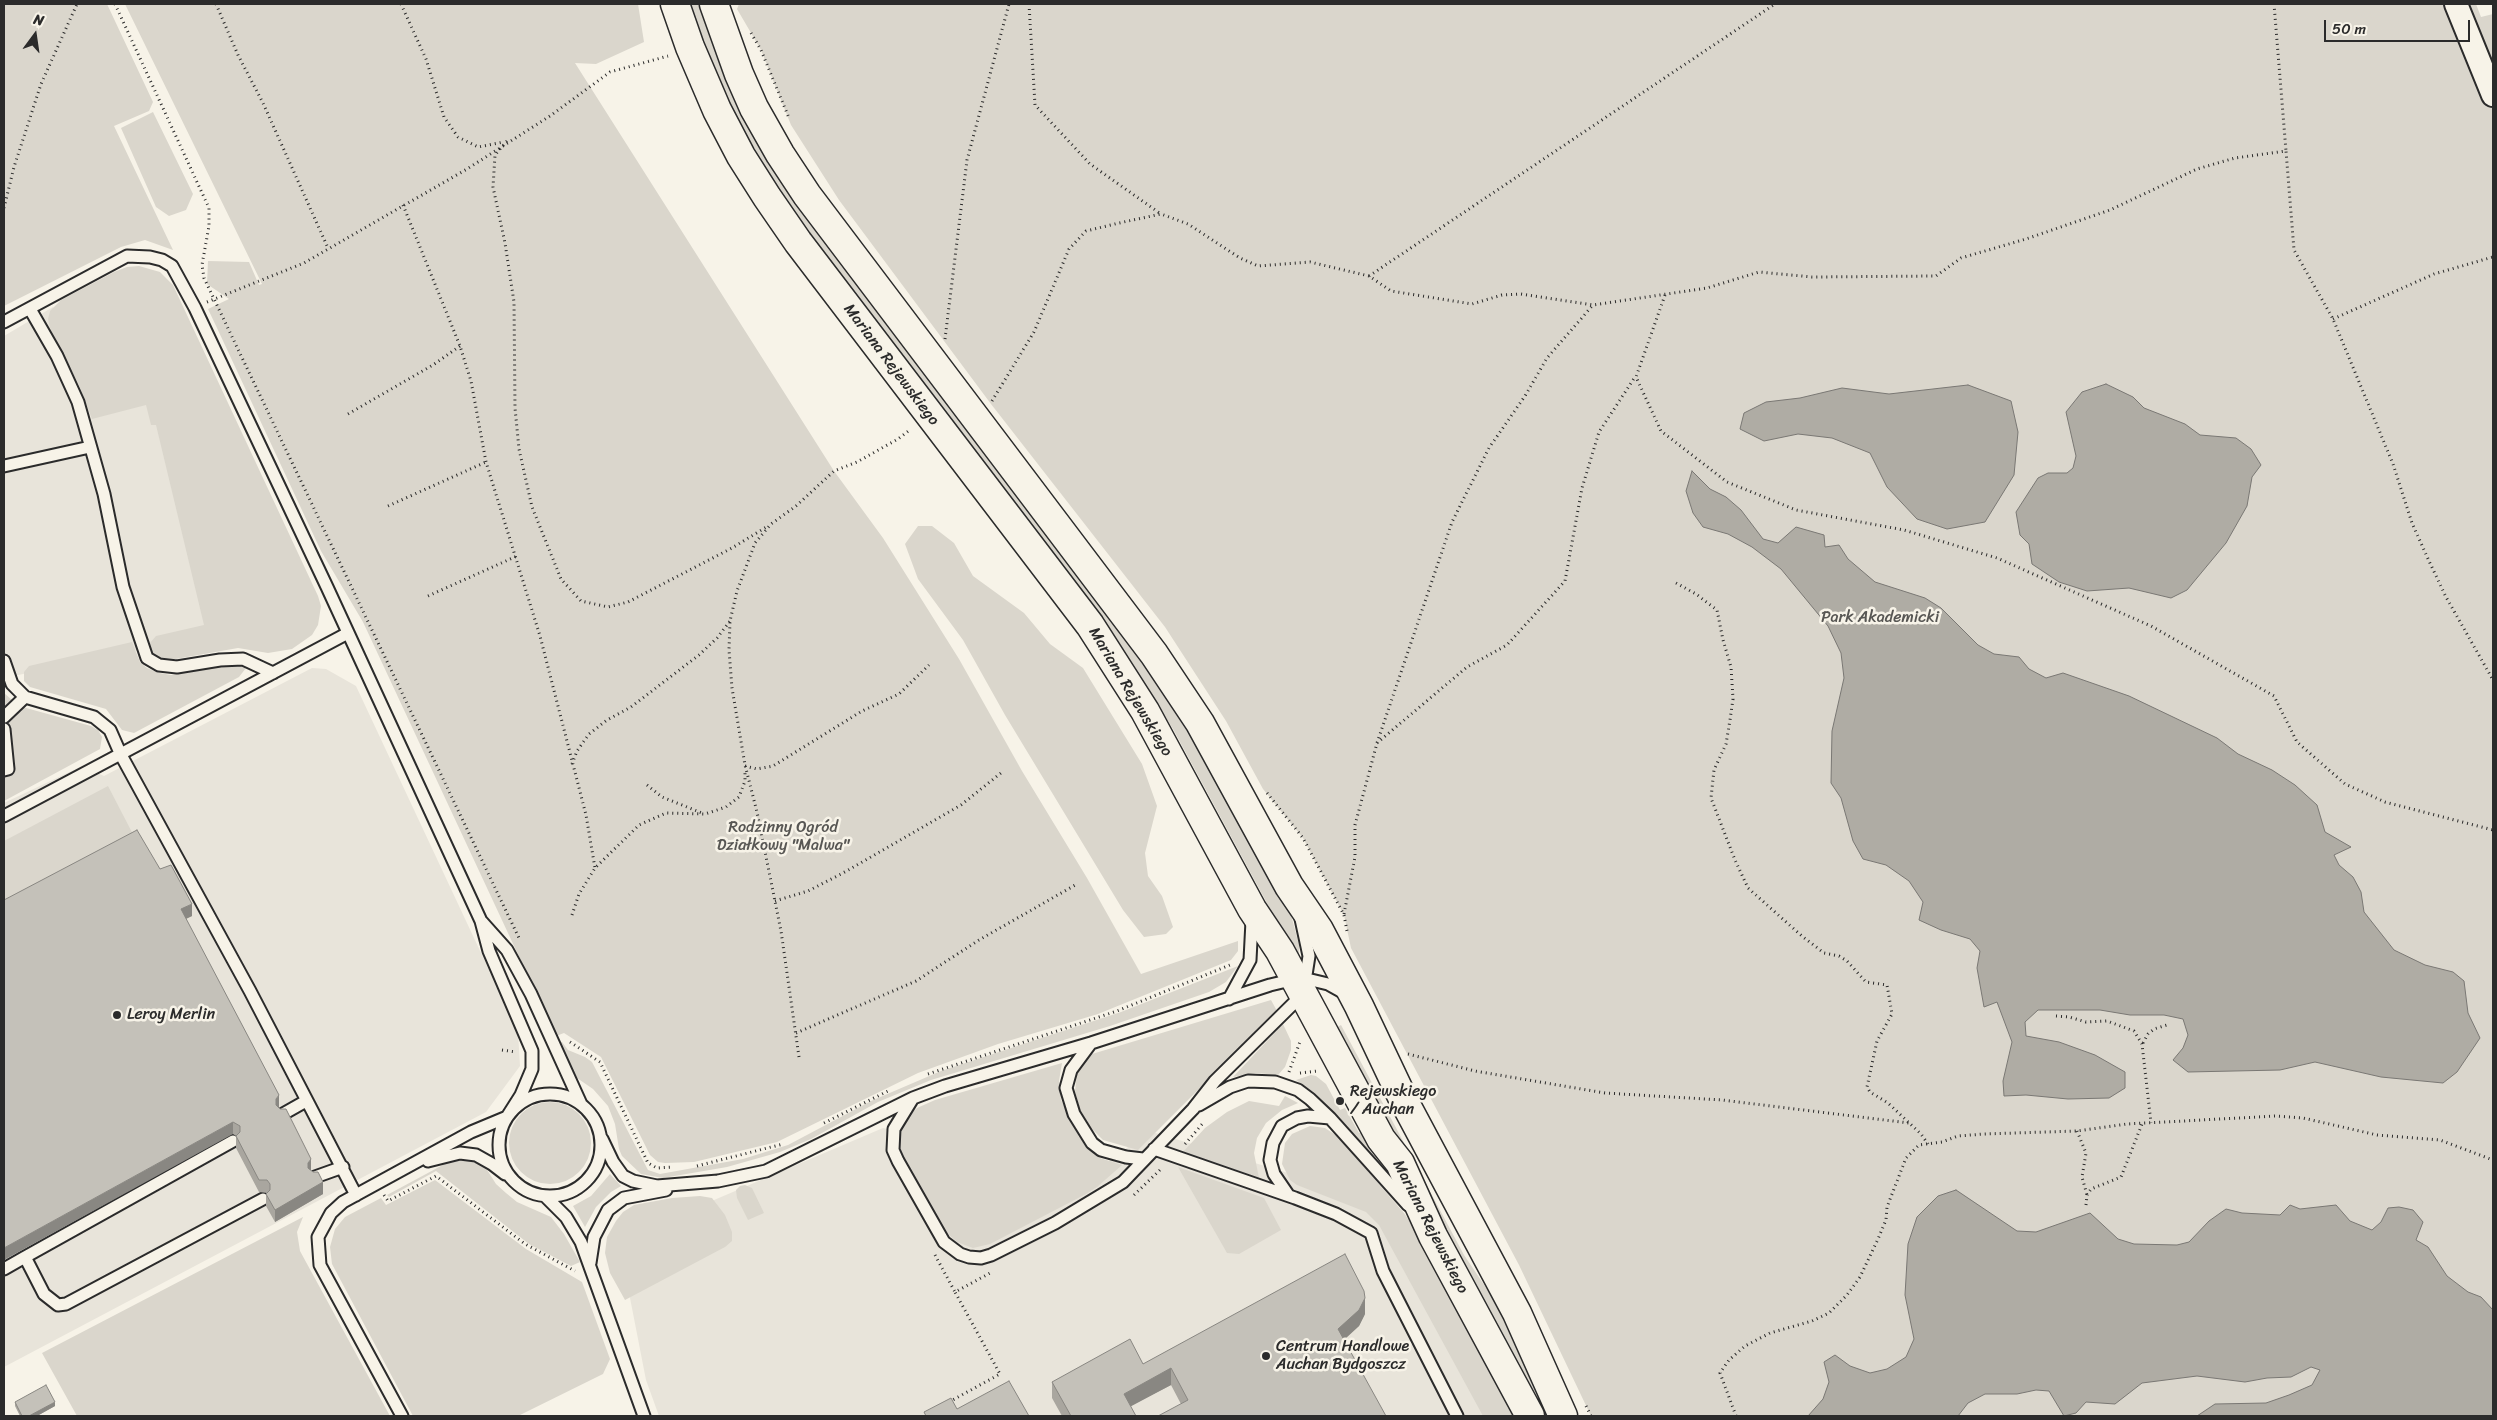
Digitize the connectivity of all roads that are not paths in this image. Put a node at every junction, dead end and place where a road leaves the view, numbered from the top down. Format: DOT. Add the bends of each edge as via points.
graph roads {
  1 [pos="675,4"];
  2 [pos="714,4"];
  3 [pos="2456,4"];
  4 [pos="2493,95"];
  5 [pos="30,309"];
  6 [pos="4,322"];
  7 [pos="90,447"];
  8 [pos="4,466"];
  9 [pos="348,633"];
  10 [pos="4,661"];
  11 [pos="274,673"];
  12 [pos="24,697"];
  13 [pos="4,717"];
  14 [pos="4,729"];
  15 [pos="121,756"];
  16 [pos="4,770"];
  17 [pos="4,816"];
  18 [pos="1289,886"];
  19 [pos="1252,909"];
  20 [pos="481,921"];
  21 [pos="1302,984"];
  22 [pos="1354,998"];
  23 [pos="1229,999"];
  24 [pos="1091,1043"];
  25 [pos="913,1098"];
  26 [pos="306,1101"];
  27 [pos="581,1104"];
  28 [pos="1194,1109"];
  29 [pos="283,1114"];
  30 [pos="507,1117"];
  31 [pos="1330,1118"];
  32 [pos="602,1139"];
  33 [pos="233,1141"];
  34 [pos="1154,1149"];
  35 [pos="1143,1159"];
  36 [pos="412,1166"];
  37 [pos="343,1167"];
  38 [pos="315,1177"];
  39 [pos="510,1179"];
  40 [pos="704,1183"];
  41 [pos="356,1195"];
  42 [pos="1289,1196"];
  43 [pos="546,1197"];
  44 [pos="263,1199"];
  45 [pos="1433,1236"];
  46 [pos="26,1258"];
  47 [pos="590,1266"];
  48 [pos="4,1269"];
  49 [pos="402,1416"];
  50 [pos="644,1416"];
  51 [pos="1457,1416"];
  52 [pos="1530,1416"];
  53 [pos="1563,1416"];
  1 -- 19 [label="street, Mariana Rejewskiego" via="717,110 767,197 1085,618 1145,711"];
  2 -- 18 [label="street" via="739,74 785,162 839,239 1174,682 1200,723"];
  3 -- 4 [label="street"];
  5 -- 6 [label="lane"];
  5 -- 7 [label="lane" via="78,402"];
  5 -- 9 [label="lane" via="127,256 162,260 172,266 195,308"];
  7 -- 8 [label="lane"];
  7 -- 11 [label="lane" via="104,494 123,587 147,658 160,665 177,667 243,659"];
  9 -- 11 [label="lane"];
  9 -- 20 [label="lane"];
  10 -- 12 [label="lane" via="12,684"];
  11 -- 15 [label="lane"];
  12 -- 13 [label="lane"];
  12 -- 15 [label="lane" via="94,717 110,730"];
  14 -- 16 [label="lane" via="8,769"];
  15 -- 17 [label="lane"];
  15 -- 26 [label="lane"];
  18 -- 21 [label="lane" via="1309,956"];
  18 -- 22 [label="street" via="1319,930"];
  19 -- 21 [label="street, Mariana Rejewskiego"];
  19 -- 23 [label="lane" via="1250,960"];
  20 -- 27 [label="lane" via="508,950"];
  20 -- 30 [label="lane" via="489,951 532,1051 532,1069"];
  21 -- 22 [label="lane" via="1328,984"];
  21 -- 23 [label="lane"];
  21 -- 28 [label="lane" via="1284,1013 1215,1081"];
  21 -- 45 [label="street, Mariana Rejewskiego" via="1309,1037 1400,1163"];
  22 -- 53 [label="street" via="1404,1101 1517,1313"];
  23 -- 24 [label="lane"];
  24 -- 25 [label="lane"];
  24 -- 35 [label="lane" via="1071,1070 1066,1088 1074,1114 1092,1143 1101,1150"];
  25 -- 35 [label="lane" via="894,1129 893,1150 938,1234 952,1249 969,1257 991,1255 1088,1205 1123,1182"];
  25 -- 40 [label="lane" via="766,1171"];
  26 -- 29 [label="lane"];
  26 -- 37 [label="lane"];
  27 -- 30 [label="lane" via="566,1096 533,1096 518,1104"];
  27 -- 32 [label="lane" via="594,1119"];
  28 -- 31 [label="lane" via="1238,1084 1257,1080 1283,1084 1310,1099"];
  28 -- 34 [label="lane"];
  30 -- 36 [label="lane" via="471,1132"];
  30 -- 39 [label="lane" via="500,1132 498,1148"];
  31 -- 42 [label="lane" via="1297,1118 1282,1126 1272,1144 1270,1160 1274,1174"];
  31 -- 45 [label="lane"];
  32 -- 40 [label="lane" via="623,1176 633,1181 657,1186"];
  32 -- 43 [label="lane" via="597,1168 588,1181 562,1196"];
  33 -- 46 [label="lane"];
  34 -- 35 [label="lane"];
  34 -- 42 [label="lane"];
  36 -- 39 [label="lane" via="460,1153 492,1164"];
  36 -- 41 [label="lane"];
  37 -- 38 [label="lane"];
  37 -- 41 [label="lane"];
  39 -- 43 [label="lane" via="520,1188"];
  40 -- 47 [label="lane" via="624,1198 618,1202 608,1210 594,1237"];
  41 -- 49 [label="lane" via="331,1212 322,1227 318,1242 320,1265"];
  42 -- 51 [label="lane" via="1336,1214 1372,1233 1384,1271"];
  43 -- 47 [label="lane" via="566,1217"];
  44 -- 46 [label="lane" via="66,1304 58,1304 44,1294"];
  45 -- 52 [label="street, Mariana Rejewskiego"];
  46 -- 48 [label="lane"];
  47 -- 50 [label="lane"];
}
